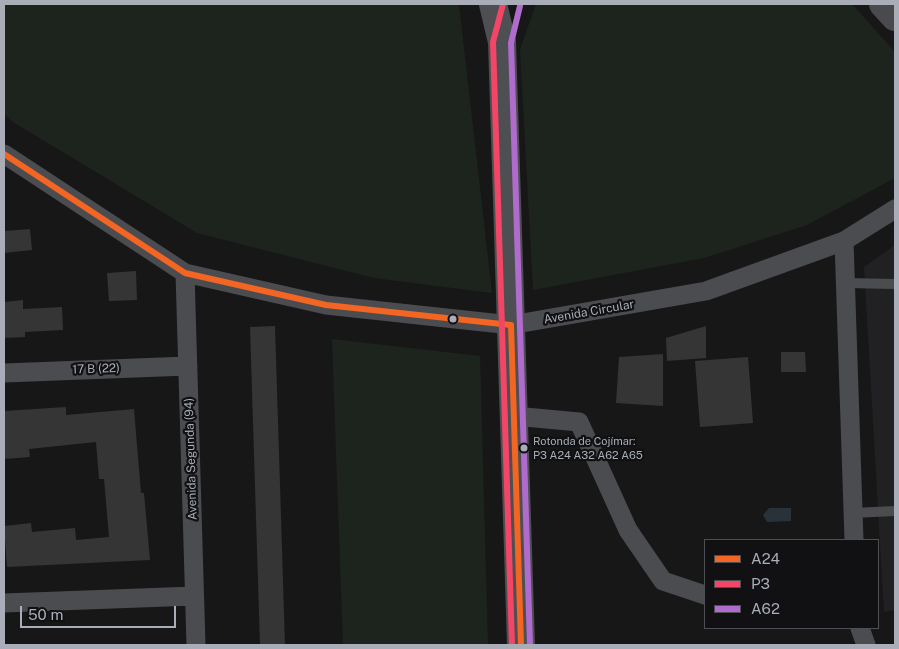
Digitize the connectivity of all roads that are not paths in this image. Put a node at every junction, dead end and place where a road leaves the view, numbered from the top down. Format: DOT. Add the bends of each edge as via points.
graph roads {
  1 [pos="493,4"];
  2 [pos="512,4"];
  3 [pos="883,4"];
  4 [pos="895,17"];
  5 [pos="502,42"];
  6 [pos="4,154"];
  7 [pos="895,209"];
  8 [pos="844,241"];
  9 [pos="185,273"];
  10 [pos="845,283"];
  11 [pos="895,284"];
  12 [pos="512,325"];
  13 [pos="188,366"];
  14 [pos="4,373"];
  15 [pos="514,416"];
  16 [pos="895,511"];
  17 [pos="852,513"];
  18 [pos="854,539"];
  19 [pos="704,595"];
  20 [pos="194,596"];
  21 [pos="4,603"];
  22 [pos="860,629"];
  23 [pos="196,645"];
  24 [pos="521,645"];
  25 [pos="866,645"];
  1 -- 5 [label="main road"];
  2 -- 5 [label="main road"];
  3 -- 4 [label="main road"];
  5 -- 12 [label="main road"];
  6 -- 9 [label="street, Avenida Circular"];
  7 -- 8 [label="street, Avenida Circular"];
  8 -- 10 [label="street"];
  8 -- 12 [label="street, Avenida Circular" via="706,291"];
  9 -- 12 [label="street, Avenida Circular" via="326,305"];
  9 -- 13 [label="street, Avenida Segunda (94)"];
  10 -- 11 [label="lane"];
  10 -- 17 [label="street"];
  12 -- 15 [label="main road"];
  13 -- 14 [label="street, 17 B (22)"];
  13 -- 20 [label="street, Avenida Segunda (94)"];
  15 -- 19 [label="street" via="579,422 628,530 663,581"];
  15 -- 24 [label="main road"];
  16 -- 17 [label="lane"];
  17 -- 18 [label="street"];
  20 -- 21 [label="street"];
  20 -- 23 [label="street, Avenida Segunda (94)"];
  22 -- 25 [label="street"];
}
